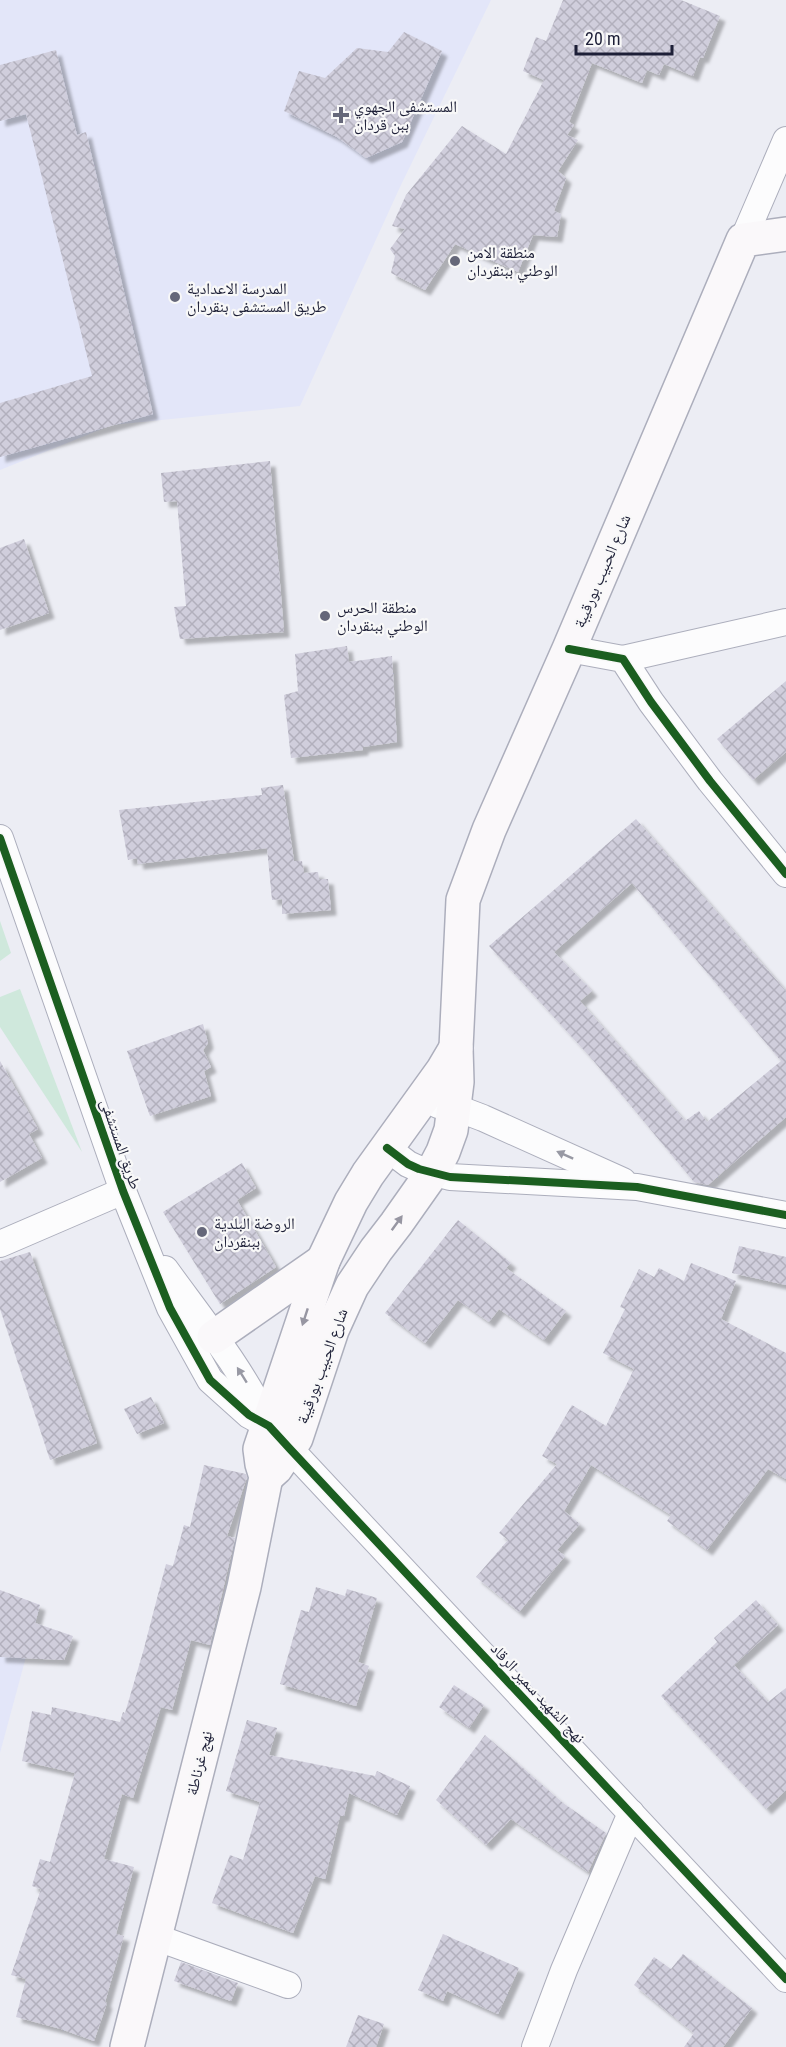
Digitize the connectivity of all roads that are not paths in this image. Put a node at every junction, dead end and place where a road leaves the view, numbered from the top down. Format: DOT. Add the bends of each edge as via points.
graph roads {
  1 [pos="786,140"];
  2 [pos="786,234"];
  3 [pos="743,240"];
  4 [pos="786,622"];
  5 [pos="569,649"];
  6 [pos="623,659"];
  7 [pos="0,838"];
  8 [pos="786,874"];
  9 [pos="456,1048"];
  10 [pos="418,1106"];
  11 [pos="454,1107"];
  12 [pos="387,1148"];
  13 [pos="432,1173"];
  14 [pos="637,1187"];
  15 [pos="123,1191"];
  16 [pos="786,1215"];
  17 [pos="138,1232"];
  18 [pos="338,1233"];
  19 [pos="0,1244"];
  20 [pos="376,1250"];
  21 [pos="322,1261"];
  22 [pos="214,1338"];
  23 [pos="280,1438"];
  24 [pos="266,1477"];
  25 [pos="631,1813"];
  26 [pos="155,1937"];
  27 [pos="786,1979"];
  28 [pos="288,1985"];
  29 [pos="127,2047"];
  30 [pos="535,2047"];
  1 -- 3 [label="street, شارع الحبيب بورقيبة"];
  2 -- 3 [label="main road"];
  3 -- 5 [label="main road, شارع الحبيب بورقيبة"];
  4 -- 6 [label="street"];
  5 -- 6 [label="street"];
  5 -- 9 [label="main road, شارع الحبيب بورقيبة" via="489,830 463,900"];
  6 -- 8 [label="street" via="710,781"];
  7 -- 15 [label="street, طريق المستشفى"];
  9 -- 10 [label="main road, شارع الحبيب بورقيبة"];
  9 -- 11 [label="main road, شارع الحبيب بورقيبة"];
  10 -- 11 [label="street"];
  10 -- 12 [label="main road, شارع الحبيب بورقيبة"];
  11 -- 13 [label="main road, شارع الحبيب بورقيبة" via="451,1130"];
  14 -- 11 [label="street, one-way"];
  12 -- 13 [label="street" via="408,1164"];
  12 -- 18 [label="main road, شارع الحبيب بورقيبة" via="357,1193"];
  13 -- 14 [label="street"];
  20 -- 13 [label="main road, شارع الحبيب بورقيبة, one-way"];
  14 -- 16 [label="street"];
  15 -- 17 [label="street, طريق المستشفى"];
  15 -- 19 [label="street"];
  17 -- 22 [label="street, طريق المستشفى"];
  17 -- 23 [label="street, طريق المستشفى" via="170,1308 210,1380"];
  18 -- 20 [label="main road"];
  18 -- 21 [label="main road, شارع الحبيب بورقيبة"];
  20 -- 23 [label="main road, شارع الحبيب بورقيبة" via="352,1286 332,1330 296,1438"];
  21 -- 22 [label="main road"];
  21 -- 23 [label="main road, شارع الحبيب بورقيبة, one-way"];
  23 -- 22 [label="street, طريق المستشفى, one-way"];
  23 -- 24 [label="main road, شارع الحبيب بورقيبة" via="276,1468"];
  23 -- 25 [label="street, نهج الشهيد سمير الرقاد"];
  24 -- 26 [label="main road, نهج غرناطة" via="244,1587"];
  25 -- 27 [label="street, نهج الشهيد سمير الرقاد"];
  25 -- 30 [label="street"];
  26 -- 28 [label="street"];
  26 -- 29 [label="main road, نهج غرناطة"];
}
